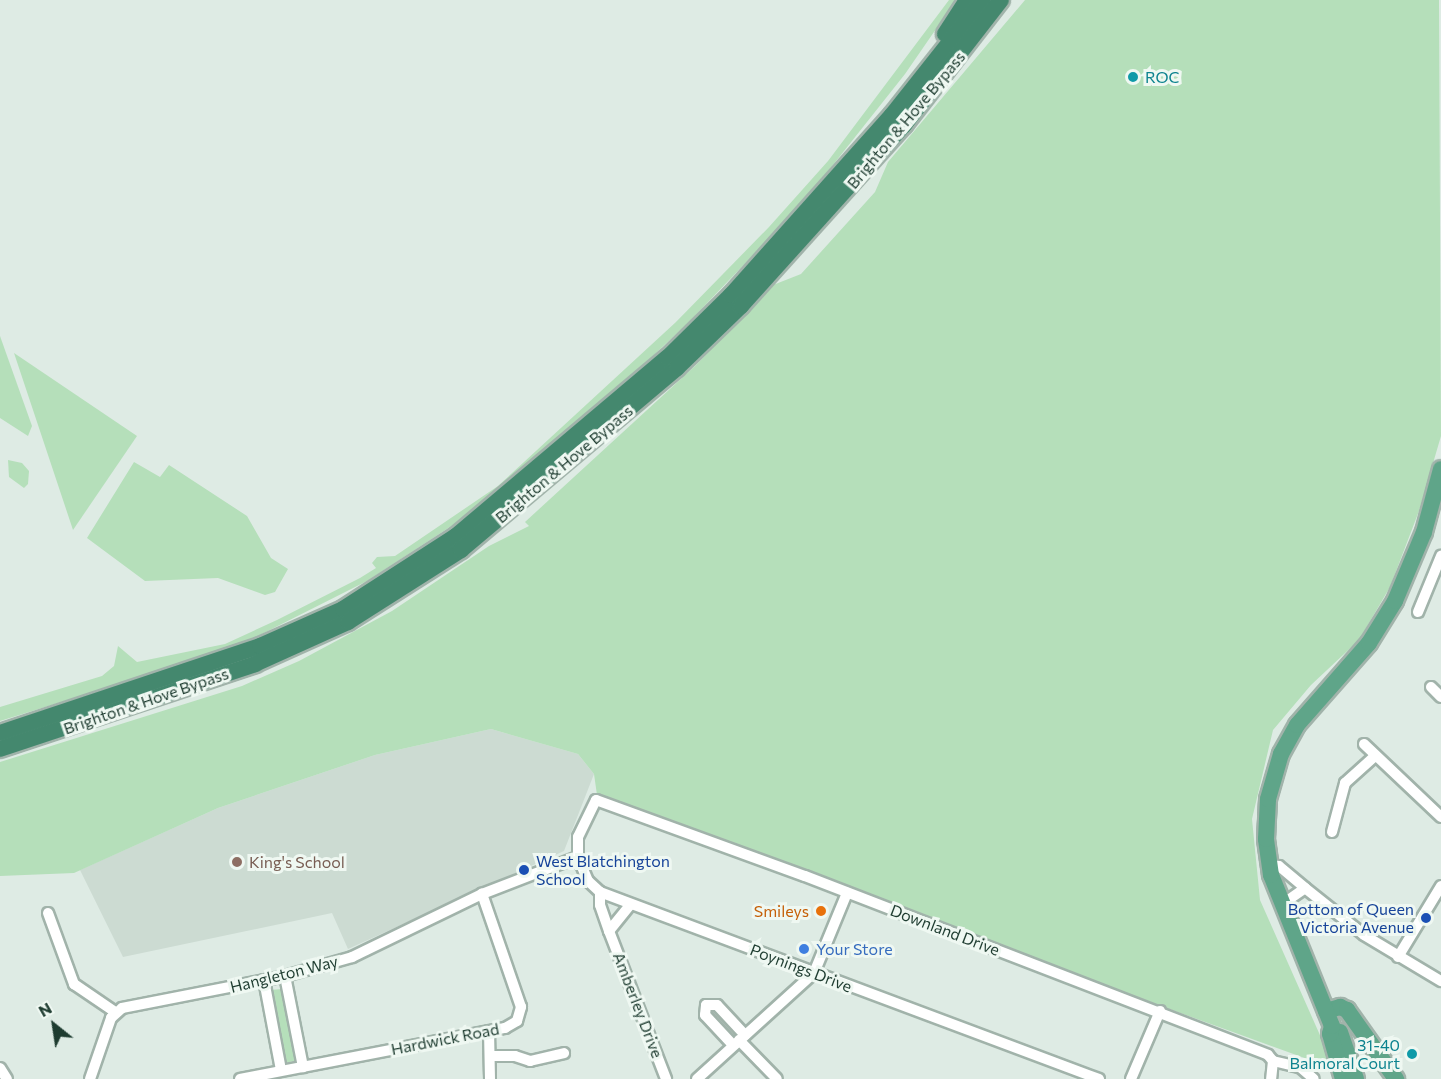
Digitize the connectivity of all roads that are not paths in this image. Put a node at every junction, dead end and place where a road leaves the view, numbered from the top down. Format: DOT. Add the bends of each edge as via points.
graph roads {
  1 [pos="967,0"];
  2 [pos="983,0"];
  3 [pos="1001,0"];
  4 [pos="1015,0"];
  5 [pos="944,76"];
  6 [pos="892,115"];
  7 [pos="1441,469"];
  8 [pos="1441,556"];
  9 [pos="1418,612"];
  10 [pos="1431,687"];
  11 [pos="1441,697"];
  12 [pos="0,733"];
  13 [pos="1364,744"];
  14 [pos="0,749"];
  15 [pos="1375,756"];
  16 [pos="1441,817"];
  17 [pos="1332,832"];
  18 [pos="578,857"];
  19 [pos="1269,865"];
  20 [pos="1441,886"];
  21 [pos="1305,888"];
  22 [pos="600,892"];
  23 [pos="847,892"];
  24 [pos="482,894"];
  25 [pos="630,905"];
  26 [pos="1281,905"];
  27 [pos="48,913"];
  28 [pos="609,931"];
  29 [pos="1398,957"];
  30 [pos="814,973"];
  31 [pos="285,976"];
  32 [pos="264,980"];
  33 [pos="1441,981"];
  34 [pos="1160,1011"];
  35 [pos="115,1012"];
  36 [pos="1329,1019"];
  37 [pos="489,1030"];
  38 [pos="739,1040"];
  39 [pos="564,1053"];
  40 [pos="491,1056"];
  41 [pos="1273,1061"];
  42 [pos="303,1067"];
  43 [pos="0,1070"];
  44 [pos="288,1073"];
  45 [pos="7,1079"];
  46 [pos="90,1079"];
  47 [pos="240,1079"];
  48 [pos="490,1079"];
  49 [pos="666,1079"];
  50 [pos="697,1079"];
  51 [pos="777,1079"];
  52 [pos="1099,1079"];
  53 [pos="1131,1079"];
  54 [pos="1270,1079"];
  55 [pos="1314,1079"];
  56 [pos="1343,1079"];
  57 [pos="1356,1079"];
  58 [pos="1396,1079"];
  1 -- 6 [label="highway"];
  2 -- 6 [label="highway, Brighton & Hove Bypass"];
  3 -- 5 [label="highway, Brighton & Hove Bypass"];
  4 -- 5 [label="highway"];
  5 -- 14 [label="highway, Brighton & Hove Bypass" via="821,221 709,337 461,550 348,621 255,664"];
  6 -- 12 [label="highway, Brighton & Hove Bypass" via="785,237 668,358 456,536 343,609 260,646"];
  7 -- 19 [label="main road" via="1414,559 1387,616 1362,651 1310,707 1281,754 1266,812"];
  8 -- 9 [label="street"];
  10 -- 11 [label="street"];
  13 -- 15 [label="street"];
  15 -- 16 [label="street"];
  15 -- 17 [label="street" via="1345,783"];
  18 -- 22 [label="street" via="588,881"];
  18 -- 23 [label="street, Downland Drive" via="578,837 596,800"];
  18 -- 24 [label="street, Hangleton Way"];
  19 -- 21 [label="street" via="1279,866"];
  19 -- 26 [label="main road"];
  20 -- 29 [label="street"];
  21 -- 26 [label="street"];
  21 -- 29 [label="street"];
  22 -- 25 [label="street, Poynings Drive"];
  22 -- 28 [label="street, Amberley Drive"];
  23 -- 30 [label="street"];
  23 -- 34 [label="street, Downland Drive"];
  24 -- 31 [label="street, Hangleton Way" via="352,957"];
  24 -- 37 [label="street, Hardwick Road" via="521,1007 518,1021"];
  25 -- 28 [label="street, Amberley Drive"];
  25 -- 30 [label="street, Poynings Drive"];
  26 -- 36 [label="main road"];
  27 -- 35 [label="street" via="74,984"];
  28 -- 49 [label="street, Amberley Drive"];
  29 -- 33 [label="street"];
  30 -- 38 [label="street"];
  30 -- 52 [label="street, Poynings Drive"];
  31 -- 32 [label="street, Hangleton Way"];
  31 -- 42 [label="street"];
  32 -- 35 [label="street, Hangleton Way"];
  32 -- 44 [label="street"];
  34 -- 41 [label="street, Downland Drive" via="1268,1055"];
  34 -- 53 [label="street"];
  35 -- 46 [label="street"];
  36 -- 56 [label="main road"];
  36 -- 57 [label="main road" via="1340,1031"];
  36 -- 58 [label="main road" via="1340,1007 1347,1010"];
  37 -- 40 [label="street"];
  37 -- 42 [label="street, Hardwick Road"];
  38 -- 50 [label="street"];
  38 -- 51 [label="street"];
  39 -- 40 [label="street" via="530,1061 515,1056"];
  40 -- 48 [label="street"];
  41 -- 54 [label="street"];
  41 -- 55 [label="street, Downland Drive" via="1300,1067"];
  42 -- 44 [label="street, Hardwick Road"];
  43 -- 45 [label="street"];
  44 -- 47 [label="street, Hardwick Road"];
}
